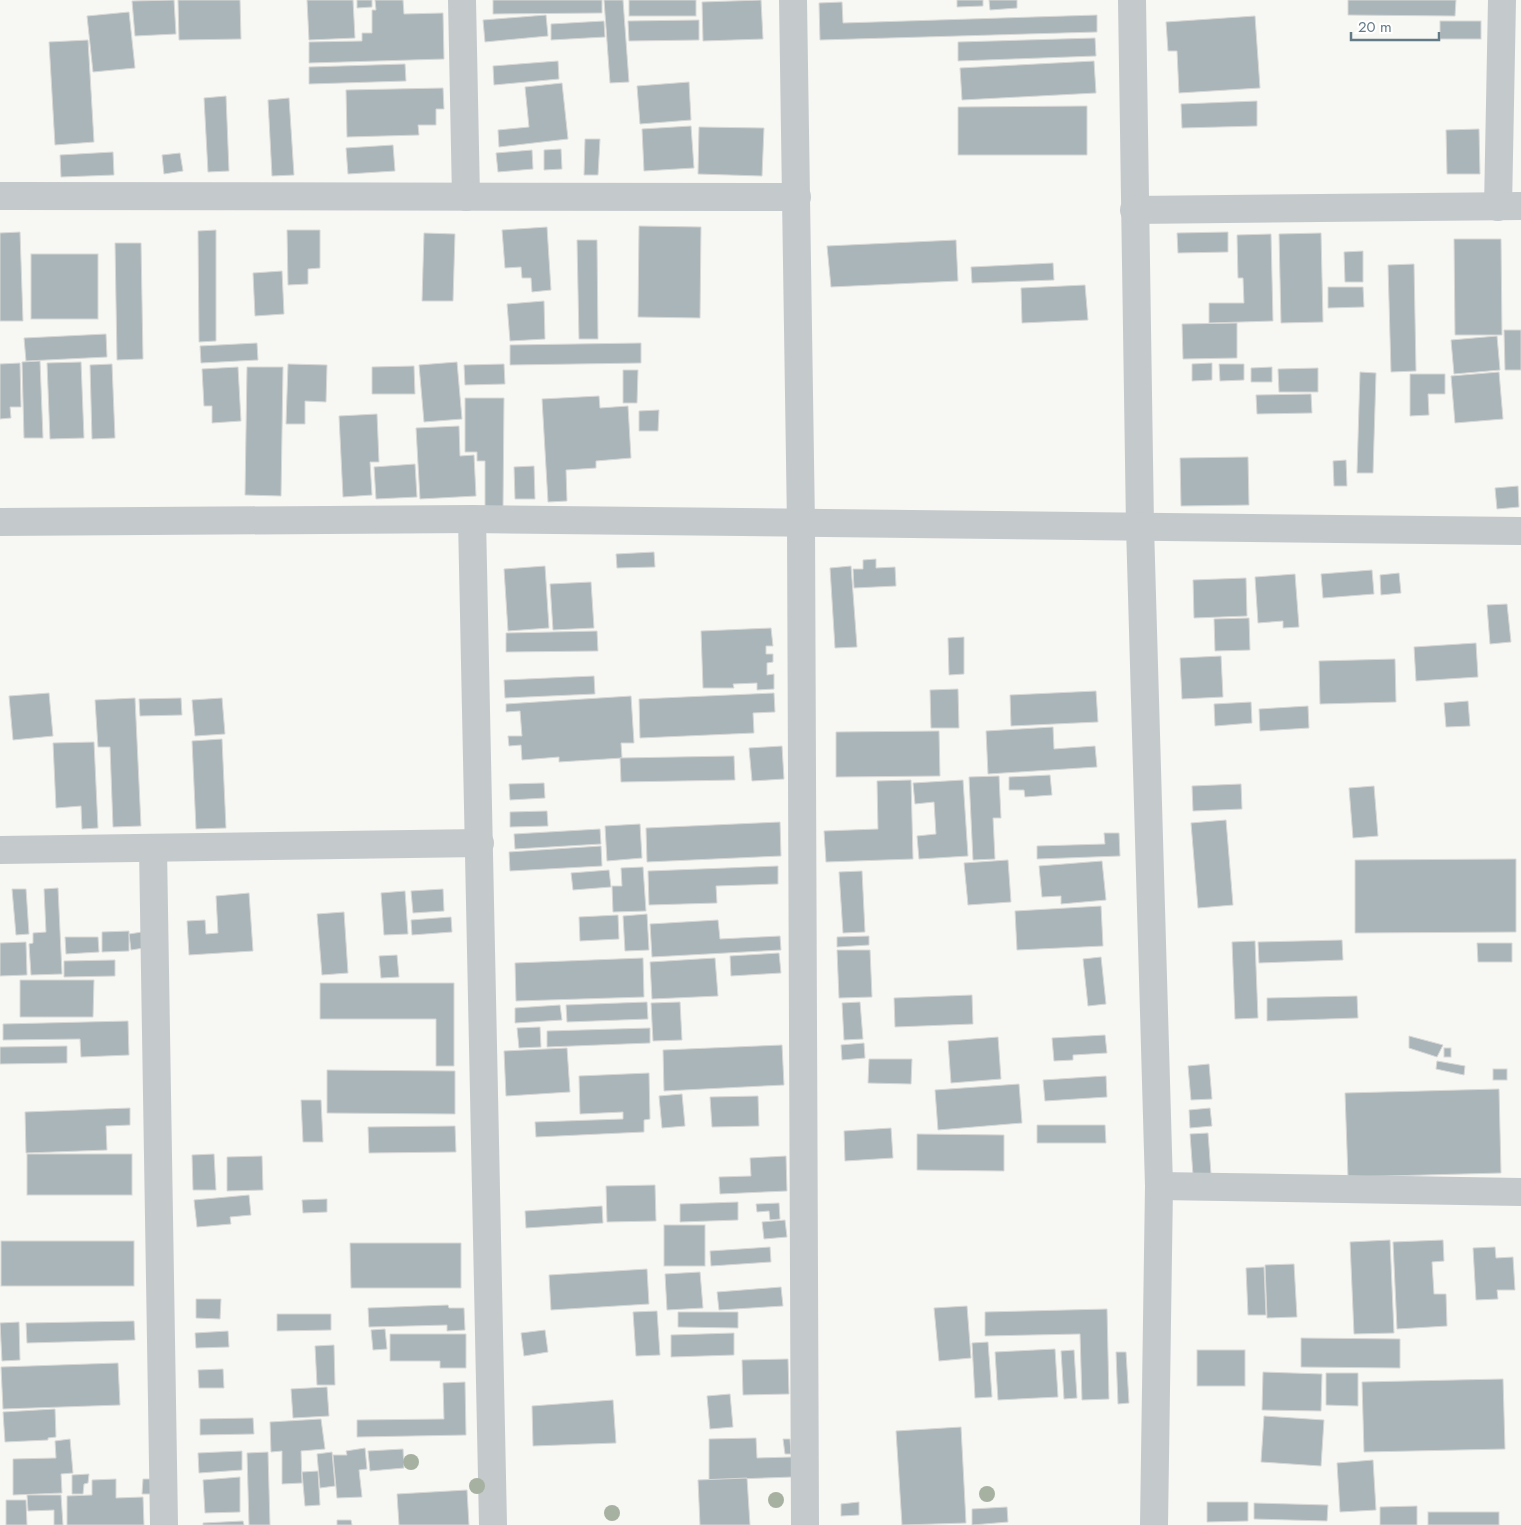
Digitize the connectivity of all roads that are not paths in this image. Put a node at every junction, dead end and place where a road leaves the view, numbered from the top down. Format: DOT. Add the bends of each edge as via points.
graph roads {
  1 [pos="462,0"];
  2 [pos="794,0"];
  3 [pos="1132,0"];
  4 [pos="1502,0"];
  5 [pos="0,196"];
  6 [pos="466,197"];
  7 [pos="797,197"];
  8 [pos="1510,206"];
  9 [pos="1134,210"];
  10 [pos="472,519"];
  11 [pos="0,522"];
  12 [pos="802,525"];
  13 [pos="1140,526"];
  14 [pos="1521,531"];
  15 [pos="480,843"];
  16 [pos="153,848"];
  17 [pos="0,850"];
  18 [pos="1159,1186"];
  19 [pos="1521,1192"];
  20 [pos="164,1525"];
  21 [pos="493,1525"];
  22 [pos="804,1525"];
  23 [pos="1154,1525"];
  1 -- 6 [label="street"];
  2 -- 7 [label="street"];
  3 -- 9 [label="street"];
  4 -- 8 [label="street"];
  5 -- 6 [label="street"];
  6 -- 7 [label="street"];
  7 -- 12 [label="street"];
  8 -- 9 [label="street"];
  9 -- 13 [label="street"];
  10 -- 11 [label="street"];
  10 -- 12 [label="street"];
  10 -- 15 [label="street"];
  12 -- 13 [label="street"];
  12 -- 22 [label="street"];
  13 -- 14 [label="street"];
  13 -- 18 [label="street"];
  15 -- 16 [label="street"];
  15 -- 21 [label="street"];
  16 -- 17 [label="street"];
  16 -- 20 [label="street"];
  18 -- 19 [label="street"];
  18 -- 23 [label="street"];
}
